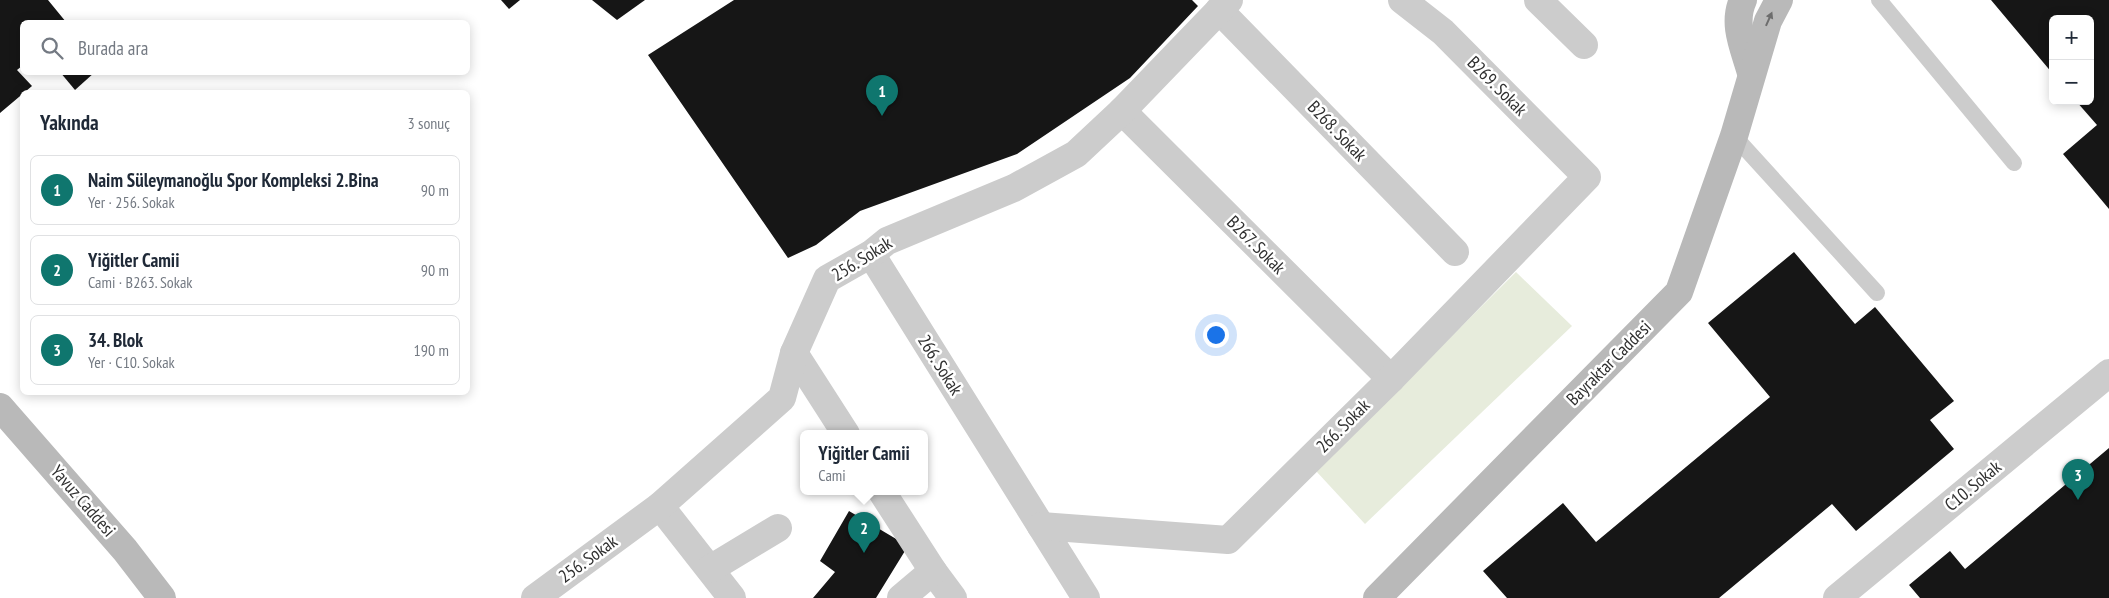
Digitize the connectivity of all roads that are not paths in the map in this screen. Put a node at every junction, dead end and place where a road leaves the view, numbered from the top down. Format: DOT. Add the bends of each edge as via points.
graph roads {
  1 [pos="1402,0"];
  2 [pos="1538,0"];
  3 [pos="1779,0"];
  4 [pos="1879,0"];
  5 [pos="1736,4"];
  6 [pos="1224,5"];
  7 [pos="1584,45"];
  8 [pos="1751,73"];
  9 [pos="1122,110"];
  10 [pos="1734,136"];
  11 [pos="2014,163"];
  12 [pos="1587,177"];
  13 [pos="1455,252"];
  14 [pos="871,254"];
  15 [pos="1877,292"];
  16 [pos="794,353"];
  17 [pos="2109,373"];
  18 [pos="1391,379"];
  19 [pos="0,407"];
  20 [pos="843,430"];
  21 [pos="884,495"];
  22 [pos="660,506"];
  23 [pos="1041,526"];
  24 [pos="778,528"];
  25 [pos="710,570"];
  26 [pos="933,571"];
  27 [pos="162,598"];
  28 [pos="535,598"];
  29 [pos="732,598"];
  30 [pos="901,598"];
  31 [pos="953,598"];
  32 [pos="1086,598"];
  33 [pos="1378,598"];
  34 [pos="1837,598"];
  1 -- 12 [label="street, B269. Sokak" via="1443,32"];
  2 -- 7 [label="street"];
  8 -- 3 [label="main road, Bayraktar Caddesi, one-way" via="1768,21"];
  4 -- 11 [label="lane"];
  5 -- 8 [label="main road" via="1740,35"];
  6 -- 9 [label="street, 256. Sokak"];
  6 -- 13 [label="street, B268. Sokak"];
  8 -- 10 [label="main road, Bayraktar Caddesi"];
  9 -- 14 [label="street, 256. Sokak" via="1076,154 1014,188 887,241"];
  9 -- 18 [label="street, B267. Sokak"];
  10 -- 15 [label="lane"];
  10 -- 33 [label="main road, Bayraktar Caddesi" via="1679,292"];
  12 -- 18 [label="street, 266. Sokak"];
  14 -- 16 [label="street, 256. Sokak" via="827,279"];
  14 -- 23 [label="street, 266. Sokak"];
  16 -- 20 [label="street"];
  16 -- 22 [label="street, 256. Sokak" via="782,398"];
  17 -- 34 [label="street, C10. Sokak"];
  18 -- 23 [label="street, 266. Sokak" via="1228,540"];
  19 -- 27 [label="main road, Yavuz Caddesi" via="125,550"];
  21 -- 26 [label="street"];
  22 -- 25 [label="street"];
  22 -- 28 [label="street, 256. Sokak"];
  23 -- 32 [label="street, 266. Sokak"];
  24 -- 25 [label="street"];
  25 -- 29 [label="street"];
  26 -- 30 [label="street"];
  26 -- 31 [label="street"];
}
